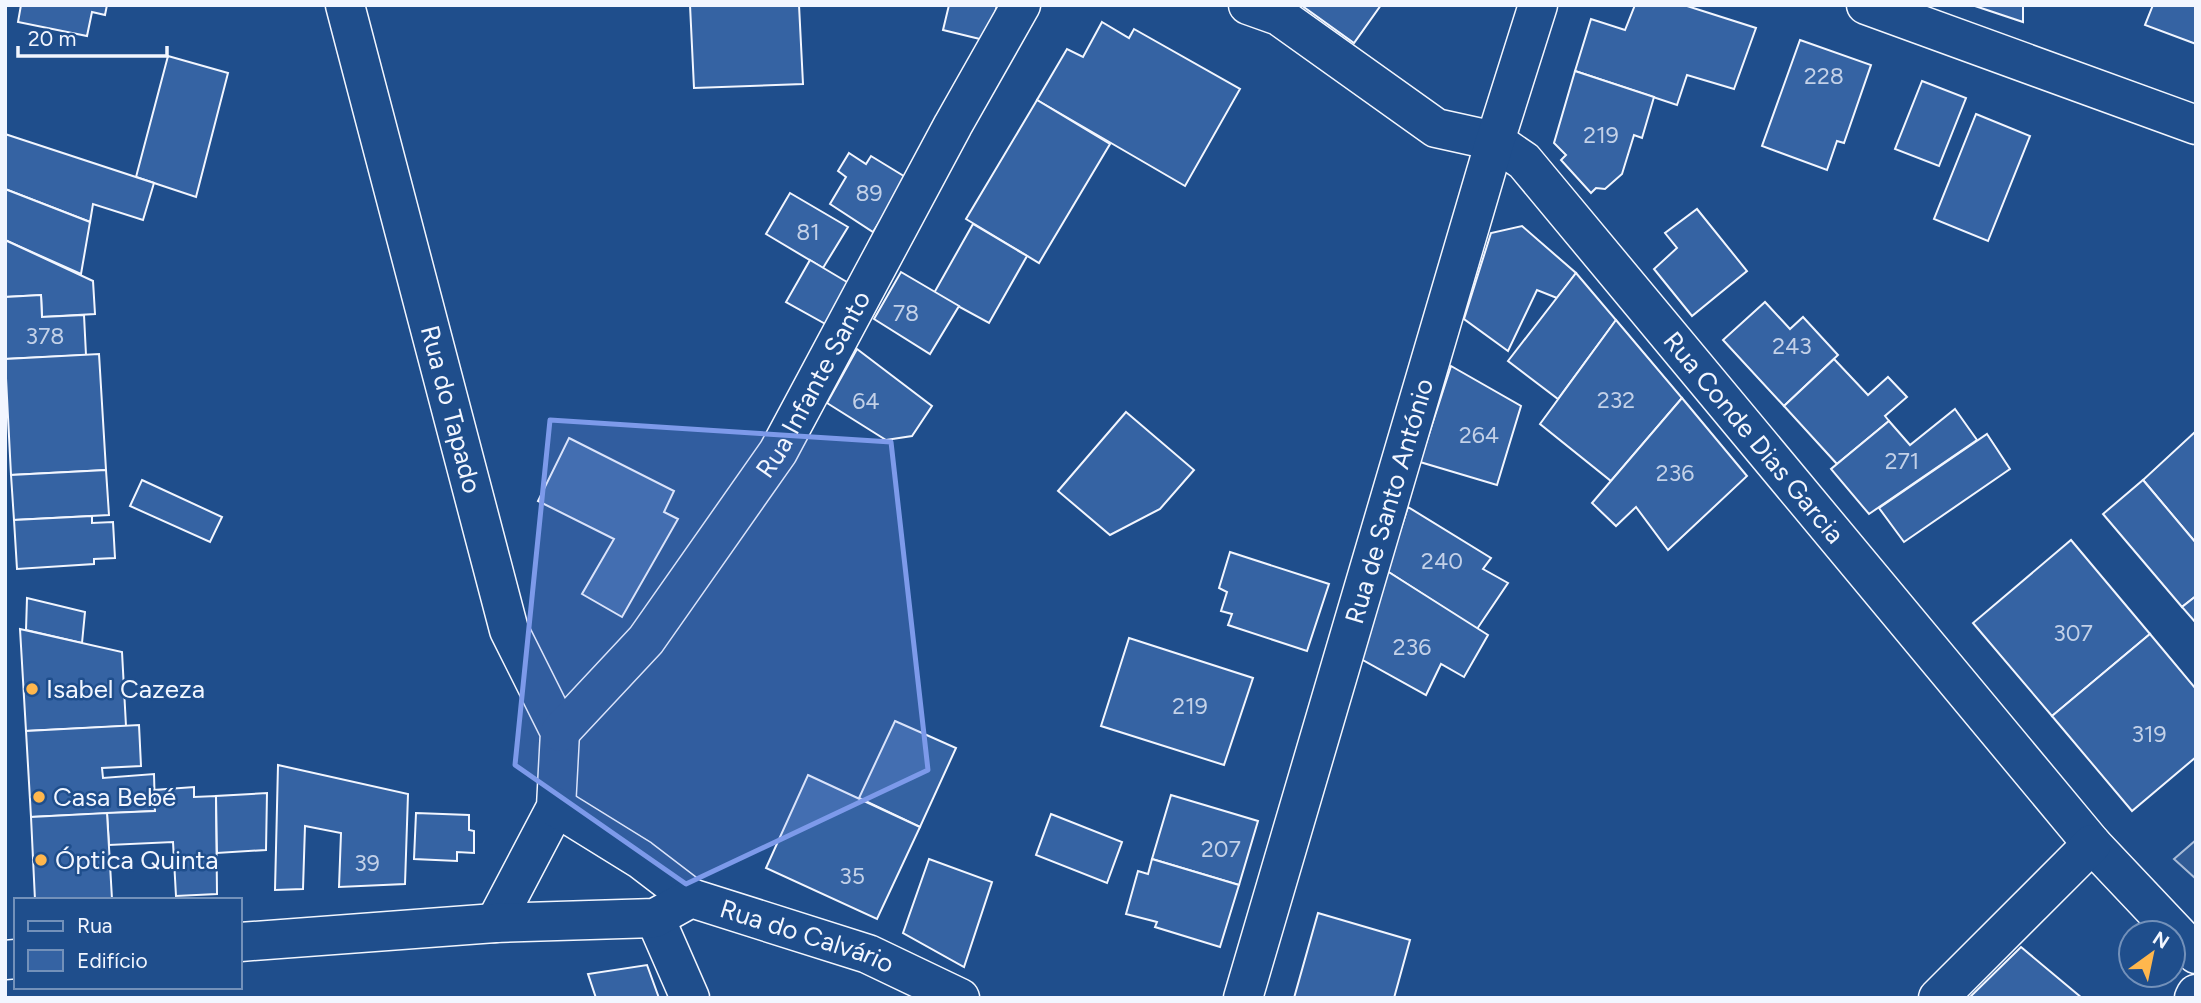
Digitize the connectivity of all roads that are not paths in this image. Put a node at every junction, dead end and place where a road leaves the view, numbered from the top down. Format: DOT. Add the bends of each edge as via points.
graph roads {
  1 [pos="345,5"];
  2 [pos="1021,5"];
  3 [pos="1248,5"];
  4 [pos="1538,5"];
  5 [pos="1866,5"];
  6 [pos="2196,125"];
  7 [pos="1495,141"];
  8 [pos="560,732"];
  9 [pos="556,807"];
  10 [pos="2092,844"];
  11 [pos="691,898"];
  12 [pos="655,918"];
  13 [pos="495,923"];
  14 [pos="242,942"];
  15 [pos="2196,954"];
  16 [pos="690,998"];
  17 [pos="960,998"];
  18 [pos="1243,998"];
  19 [pos="1938,998"];
  1 -- 8 [label="street, Rua do Tapado" via="509,630"];
  2 -- 8 [label="street, Rua Infante Santo" via="779,452 646,640"];
  3 -- 7 [label="street, Rua Conde Dias Garcia" via="1279,16 1436,128"];
  4 -- 7 [label="street, Rua de Santo António"];
  5 -- 6 [label="street"];
  7 -- 10 [label="street, Rua Conde Dias Garcia" via="1524,161"];
  7 -- 18 [label="street, Rua de Santo António"];
  8 -- 9 [label="street, Rua do Tapado"];
  9 -- 11 [label="street, Rua do Calvário" via="640,859"];
  9 -- 13 [label="street"];
  10 -- 15 [label="street, Rua Conde Dias Garcia"];
  10 -- 19 [label="street"];
  11 -- 12 [label="street, Rua do Calvário"];
  11 -- 17 [label="street, Rua do Calvário" via="868,954"];
  12 -- 13 [label="street, Rua do Calvário"];
  12 -- 16 [label="street"];
  13 -- 14 [label="street, Rua do Calvário"];
}
